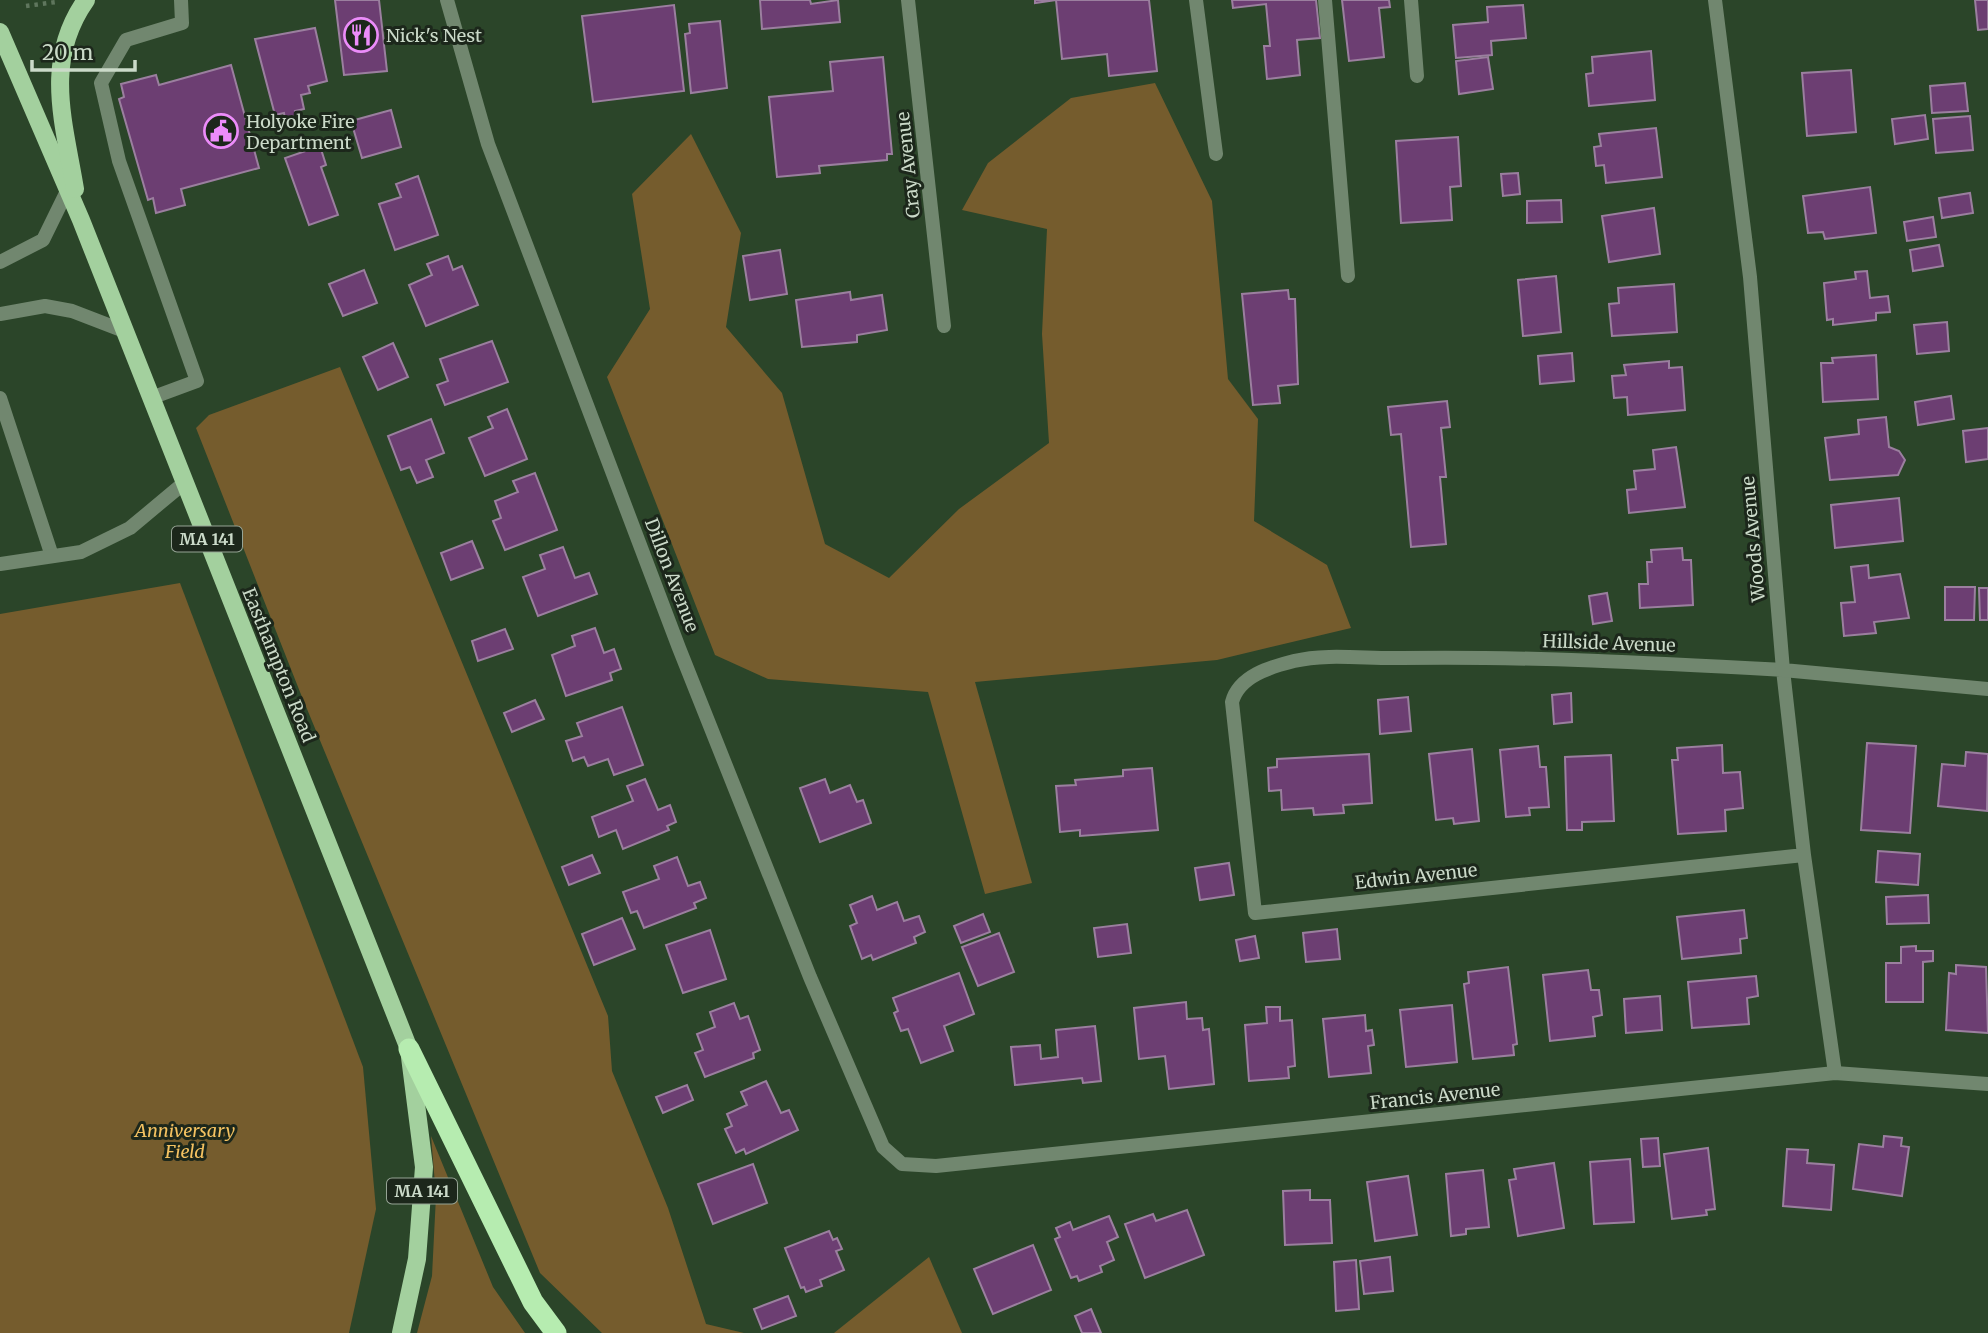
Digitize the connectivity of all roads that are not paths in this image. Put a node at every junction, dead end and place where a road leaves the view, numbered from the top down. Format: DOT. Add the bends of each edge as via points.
graph roads {
  1 [pos="86,0"];
  2 [pos="181,0"];
  3 [pos="447,0"];
  4 [pos="908,0"];
  5 [pos="1196,0"];
  6 [pos="1325,0"];
  7 [pos="1411,0"];
  8 [pos="1714,0"];
  9 [pos="0,32"];
  10 [pos="1417,76"];
  11 [pos="1216,154"];
  12 [pos="68,189"];
  13 [pos="81,220"];
  14 [pos="0,262"];
  15 [pos="1348,276"];
  16 [pos="0,314"];
  17 [pos="944,326"];
  18 [pos="124,331"];
  19 [pos="0,398"];
  20 [pos="151,398"];
  21 [pos="184,482"];
  22 [pos="52,556"];
  23 [pos="0,564"];
  24 [pos="1783,670"];
  25 [pos="1988,689"];
  26 [pos="1235,690"];
  27 [pos="1804,855"];
  28 [pos="409,1049"];
  29 [pos="1835,1073"];
  30 [pos="1988,1084"];
  31 [pos="890,1153"];
  32 [pos="401,1333"];
  33 [pos="556,1333"];
  1 -- 13 [label="main road" via="73,18 59,62 60,97"];
  2 -- 20 [label="street" via="182,23 126,40 101,83 119,160 197,381"];
  3 -- 31 [label="street, Dillon Avenue" via="488,144 679,648 810,977 883,1147"];
  4 -- 17 [label="street, Cray Avenue"];
  5 -- 11 [label="street"];
  6 -- 15 [label="street"];
  7 -- 10 [label="street"];
  8 -- 24 [label="street, Woods Avenue" via="1749,277"];
  9 -- 12 [label="main road, Easthampton Road / MA 141"];
  12 -- 13 [label="main road, Easthampton Road / MA 141"];
  12 -- 14 [label="street" via="43,240"];
  13 -- 18 [label="main road, Easthampton Road / MA 141"];
  16 -- 18 [label="street" via="45,306"];
  18 -- 20 [label="main road, Easthampton Road / MA 141"];
  19 -- 22 [label="street"];
  20 -- 21 [label="main road, Easthampton Road / MA 141"];
  21 -- 22 [label="street" via="130,528 80,552"];
  21 -- 28 [label="main road, Easthampton Road / MA 141"];
  22 -- 23 [label="street"];
  24 -- 25 [label="street, Hillside Avenue"];
  24 -- 26 [label="street, Hillside Avenue" via="1449,657 1342,658 1296,660 1255,674"];
  24 -- 27 [label="street, Woods Avenue"];
  26 -- 27 [label="street, Edwin Avenue" via="1232,702 1255,913"];
  27 -- 29 [label="street, Woods Avenue"];
  28 -- 32 [label="main road, Easthampton Road / MA 141" via="424,1167 417,1259"];
  28 -- 33 [label="highway" via="533,1302"];
  29 -- 30 [label="street, Francis Avenue"];
  29 -- 31 [label="street, Francis Avenue" via="936,1166 902,1164"];
}
